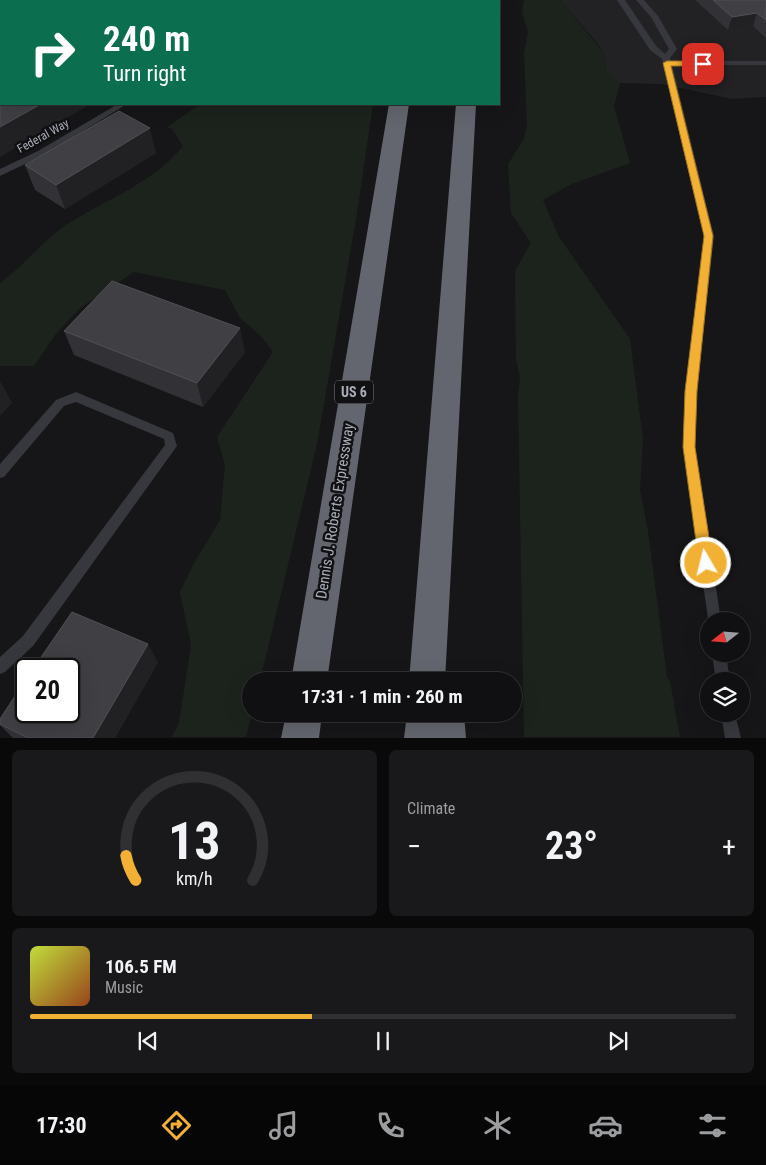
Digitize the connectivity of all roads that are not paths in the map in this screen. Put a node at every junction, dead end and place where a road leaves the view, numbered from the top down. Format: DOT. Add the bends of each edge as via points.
graph roads {
  1 [pos="621,0"];
  2 [pos="640,0"];
  3 [pos="666,60"];
  4 [pos="766,63"];
  5 [pos="121,105"];
  6 [pos="399,105"];
  7 [pos="466,105"];
  8 [pos="0,173"];
  9 [pos="0,473"];
  10 [pos="436,518"];
  11 [pos="713,612"];
  12 [pos="0,667"];
  13 [pos="310,672"];
  14 [pos="427,672"];
  15 [pos="444,672"];
  16 [pos="303,722"];
  17 [pos="424,722"];
  18 [pos="446,722"];
  19 [pos="730,722"];
  20 [pos="300,738"];
  21 [pos="423,738"];
  22 [pos="447,738"];
  23 [pos="733,738"];
  1 -- 3 [label="lane" via="653,48"];
  2 -- 3 [label="lane" via="654,16 673,49"];
  3 -- 4 [label="lane"];
  3 -- 11 [label="lane" via="708,236 691,391 689,447"];
  5 -- 8 [label="lane, Federal Way" via="41,153"];
  6 -- 13 [label="highway, Dennis J. Roberts Expressway / US 6"];
  7 -- 10 [label="highway"];
  9 -- 12 [label="lane" via="60,403 76,398 169,436 171,446 28,641"];
  10 -- 14 [label="highway"];
  10 -- 15 [label="highway"];
  16 -- 20 [label="highway"];
  17 -- 21 [label="highway"];
  18 -- 22 [label="highway"];
  19 -- 23 [label="lane"];
}
